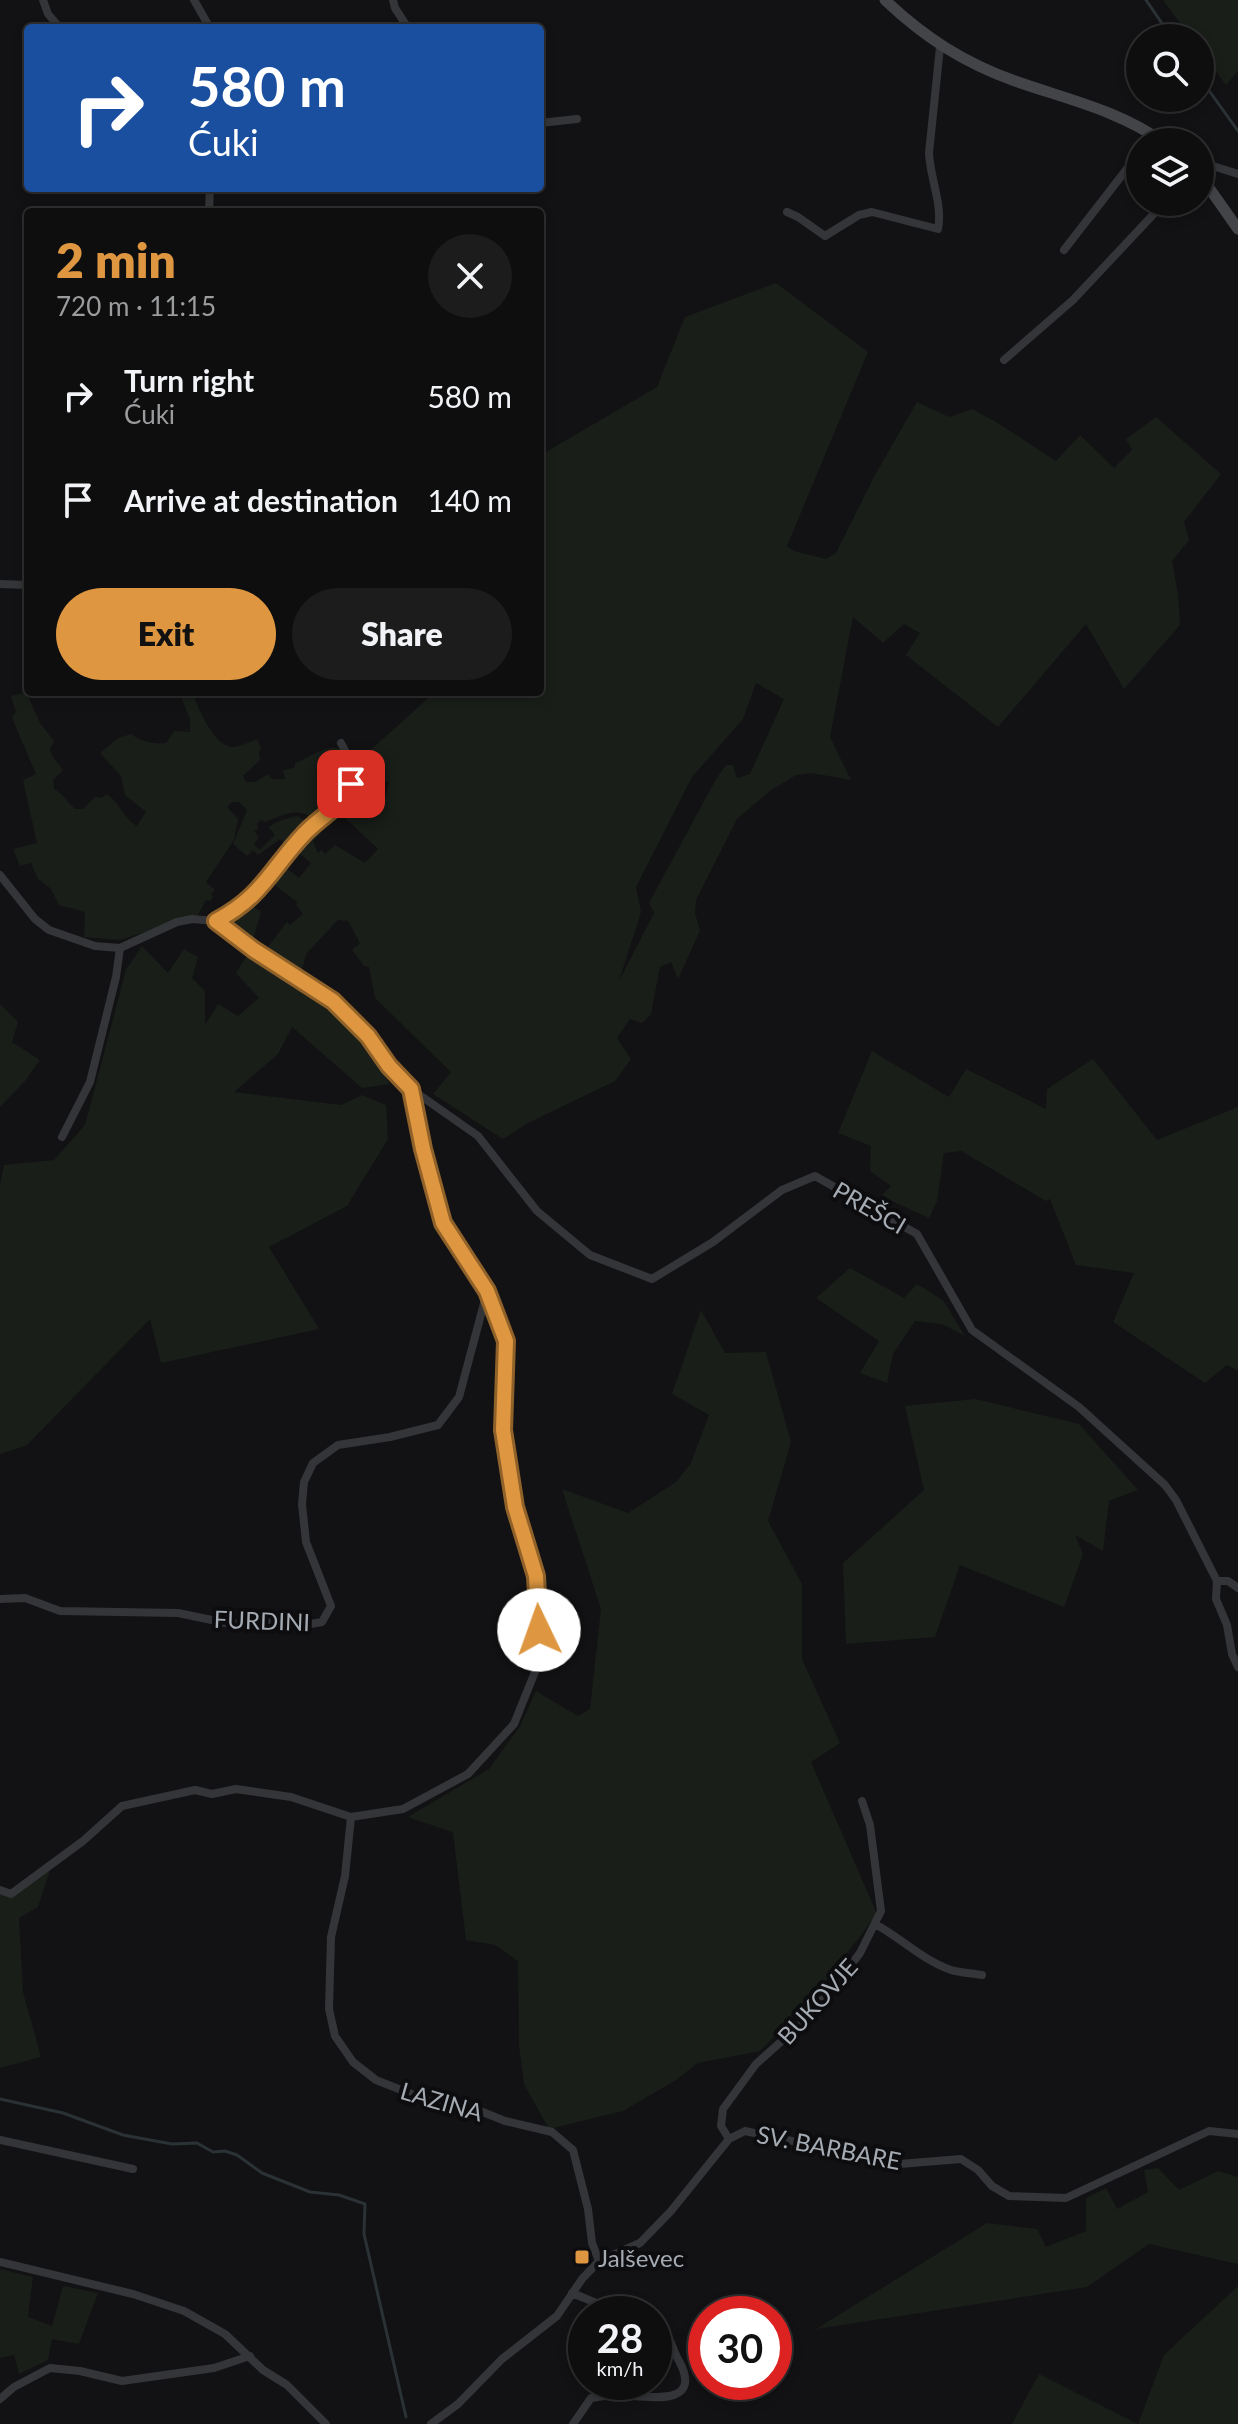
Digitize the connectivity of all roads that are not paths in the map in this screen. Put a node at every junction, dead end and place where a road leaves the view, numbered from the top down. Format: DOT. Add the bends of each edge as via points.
graph roads {
  1 [pos="43,0"];
  2 [pos="194,0"];
  3 [pos="393,0"];
  4 [pos="885,0"];
  5 [pos="57,24"];
  6 [pos="208,24"];
  7 [pos="405,24"];
  8 [pos="940,47"];
  9 [pos="577,119"];
  10 [pos="544,123"];
  11 [pos="1134,128"];
  12 [pos="1214,165"];
  13 [pos="1218,166"];
  14 [pos="1214,169"];
  15 [pos="1126,170"];
  16 [pos="1238,174"];
  17 [pos="1214,195"];
  18 [pos="787,212"];
  19 [pos="1152,216"];
  20 [pos="1238,229"];
  21 [pos="1064,250"];
  22 [pos="1004,360"];
  23 [pos="0,584"];
  24 [pos="24,585"];
  25 [pos="341,743"];
  26 [pos="0,875"];
  27 [pos="216,921"];
  28 [pos="120,948"];
  29 [pos="411,1089"];
  30 [pos="62,1137"];
  31 [pos="487,1291"];
  32 [pos="1217,1581"];
  33 [pos="1238,1588"];
  34 [pos="0,1599"];
  35 [pos="1238,1667"];
  36 [pos="862,1801"];
  37 [pos="351,1817"];
  38 [pos="0,1890"];
  39 [pos="875,1924"];
  40 [pos="982,1975"];
  41 [pos="1238,2134"];
  42 [pos="729,2139"];
  43 [pos="0,2140"];
  44 [pos="133,2169"];
  45 [pos="599,2261"];
  46 [pos="0,2262"];
  47 [pos="572,2293"];
  48 [pos="579,2296"];
  49 [pos="672,2343"];
  50 [pos="250,2356"];
  51 [pos="672,2396"];
  52 [pos="0,2399"];
  53 [pos="590,2400"];
  54 [pos="326,2424"];
  55 [pos="431,2424"];
  56 [pos="573,2424"];
  1 -- 5 [label="street"];
  2 -- 6 [label="street"];
  3 -- 7 [label="street"];
  4 -- 8 [label="street"];
  8 -- 11 [label="street" via="1013,80 1105,110"];
  8 -- 18 [label="street" via="929,153 938,229 872,212 825,236"];
  9 -- 10 [label="street"];
  12 -- 13 [label="street"];
  13 -- 14 [label="street"];
  13 -- 16 [label="street"];
  15 -- 21 [label="street"];
  17 -- 20 [label="street"];
  19 -- 22 [label="street" via="1073,300"];
  23 -- 24 [label="street"];
  25 -- 27 [label="street" via="352,772 345,797 295,844 256,894"];
  26 -- 28 [label="street" via="49,930 95,946"];
  27 -- 28 [label="street" via="177,922"];
  27 -- 29 [label="street" via="333,1001"];
  28 -- 30 [label="street" via="90,1082"];
  29 -- 31 [label="street" via="443,1223"];
  29 -- 32 [label="street, PREŠCI" via="478,1136 537,1211 590,1255 652,1279 782,1190 815,1176 917,1234 972,1330 1079,1407 1165,1485"];
  31 -- 34 [label="street, FURDINI" via="459,1397 438,1425 338,1445 313,1463 302,1504 306,1542 331,1606 322,1622 231,1624 178,1613 60,1611 25,1598"];
  31 -- 37 [label="street" via="506,1341 503,1430 515,1507 536,1576 541,1657 514,1724 468,1774 403,1809"];
  32 -- 33 [label="street"];
  32 -- 35 [label="street, PREŠCI" via="1216,1599"];
  36 -- 39 [label="street, BUKOVJE" via="881,1911"];
  37 -- 38 [label="street" via="291,1797 236,1789 180,1793 122,1806 11,1894"];
  37 -- 45 [label="street, LAZINA" via="331,1937 329,2009 335,2036 353,2062 376,2080 434,2103 463,2104 552,2132 573,2150"];
  39 -- 40 [label="street" via="952,1971"];
  39 -- 42 [label="street, BUKOVJE" via="837,1983 756,2064 723,2109 721,2126"];
  41 -- 42 [label="street, SV. BARBARE" via="1209,2131 1066,2198 1009,2196 961,2159 900,2164 745,2131"];
  42 -- 45 [label="street" via="640,2243"];
  43 -- 44 [label="street"];
  45 -- 47 [label="street"];
  46 -- 50 [label="street" via="184,2311 225,2334"];
  47 -- 48 [label="street"];
  47 -- 55 [label="street" via="557,2316"];
  49 -- 51 [label="street" via="685,2370 685,2384"];
  50 -- 52 [label="street" via="214,2368 122,2381 50,2368"];
  50 -- 54 [label="street"];
  53 -- 56 [label="street"];
}
